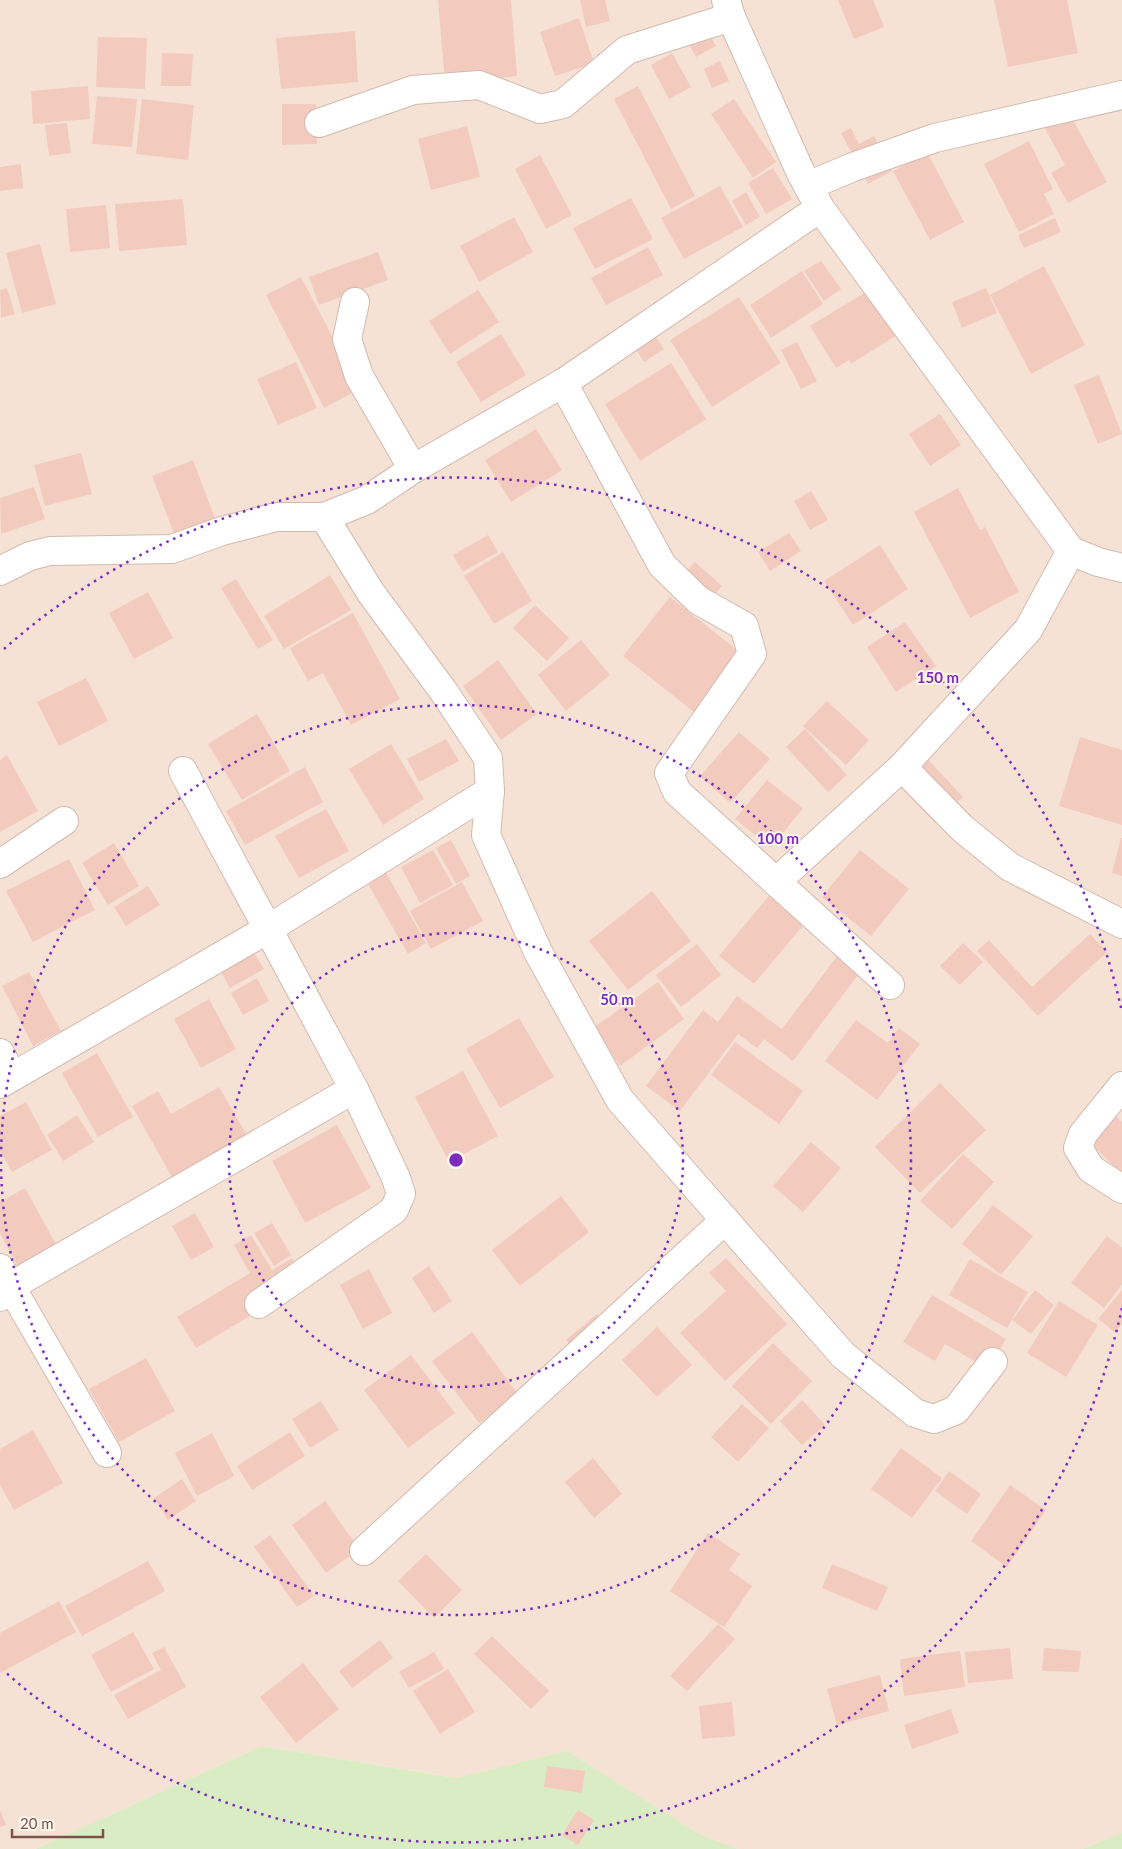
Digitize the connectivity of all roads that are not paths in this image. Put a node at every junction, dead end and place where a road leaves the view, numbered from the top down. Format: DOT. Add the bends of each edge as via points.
graph roads {
  1 [pos="728,9"];
  2 [pos="1122,95"];
  3 [pos="319,124"];
  4 [pos="814,197"];
  5 [pos="355,302"];
  6 [pos="563,382"];
  7 [pos="413,469"];
  8 [pos="324,517"];
  9 [pos="1072,551"];
  10 [pos="1122,568"];
  11 [pos="0,570"];
  12 [pos="902,766"];
  13 [pos="183,771"];
  14 [pos="490,791"];
  15 [pos="64,821"];
  16 [pos="0,864"];
  17 [pos="776,882"];
  18 [pos="1122,924"];
  19 [pos="268,929"];
  20 [pos="890,985"];
  21 [pos="4,1071"];
  22 [pos="1122,1086"];
  23 [pos="354,1089"];
  24 [pos="1122,1189"];
  25 [pos="725,1220"];
  26 [pos="4,1283"];
  27 [pos="259,1304"];
  28 [pos="993,1362"];
  29 [pos="107,1453"];
  30 [pos="364,1551"];
  1 -- 3 [label="street" via="627,50 563,104 540,109 479,85 413,90"];
  1 -- 4 [label="street"];
  2 -- 4 [label="street" via="935,138 853,167"];
  4 -- 6 [label="street"];
  4 -- 9 [label="street"];
  5 -- 7 [label="street" via="347,339 359,376"];
  6 -- 7 [label="street"];
  6 -- 17 [label="street" via="662,565 698,600 744,626 752,654 669,773 677,792"];
  7 -- 8 [label="street" via="367,500"];
  8 -- 11 [label="street" via="276,517 172,549 50,551"];
  8 -- 14 [label="street" via="371,593 488,758"];
  9 -- 10 [label="street"];
  9 -- 12 [label="street" via="1028,630"];
  12 -- 17 [label="street"];
  12 -- 18 [label="street" via="963,829 1010,867"];
  13 -- 19 [label="street"];
  14 -- 19 [label="street"];
  14 -- 25 [label="street" via="486,835 538,952 620,1100"];
  15 -- 16 [label="street"];
  17 -- 20 [label="street"];
  19 -- 21 [label="street"];
  19 -- 23 [label="street"];
  22 -- 24 [label="street" via="1083,1134 1078,1148 1091,1169"];
  23 -- 26 [label="street"];
  23 -- 27 [label="street" via="396,1178 401,1194 394,1210"];
  25 -- 28 [label="street" via="843,1355 915,1412 934,1419 956,1410"];
  25 -- 30 [label="street"];
  26 -- 29 [label="street"];
}
